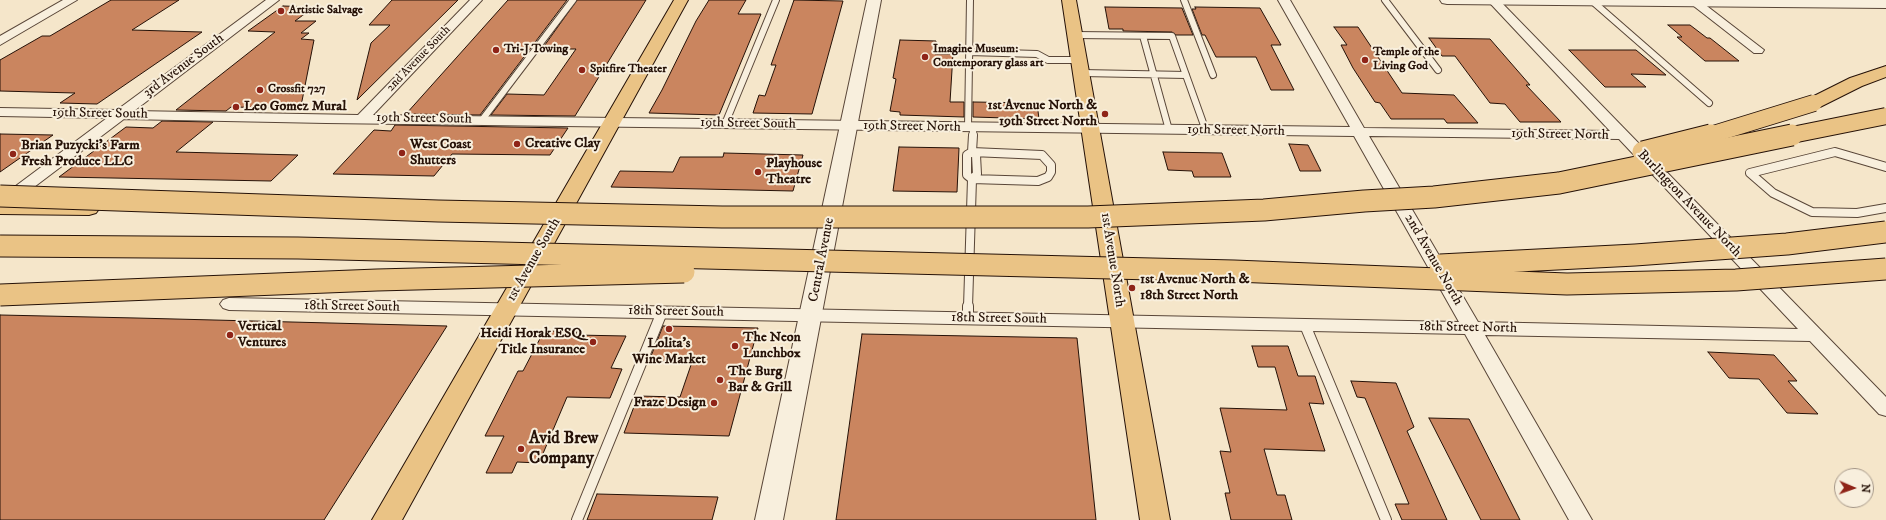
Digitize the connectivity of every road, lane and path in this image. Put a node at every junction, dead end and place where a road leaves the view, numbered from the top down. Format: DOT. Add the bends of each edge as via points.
graph roads {
  1 [pos="71,0"];
  2 [pos="273,0"];
  3 [pos="476,0"];
  4 [pos="573,0"];
  5 [pos="681,0"];
  6 [pos="776,0"];
  7 [pos="874,0"];
  8 [pos="970,0"];
  9 [pos="1069,0"];
  10 [pos="1184,0"];
  11 [pos="1284,0"];
  12 [pos="1385,0"];
  13 [pos="1447,0"];
  14 [pos="1493,0"];
  15 [pos="1591,0"];
  16 [pos="1693,1"];
  17 [pos="1793,1"];
  18 [pos="1886,4"];
  19 [pos="1075,35"];
  20 [pos="1143,36"];
  21 [pos="0,41"];
  22 [pos="1758,50"];
  23 [pos="969,52"];
  24 [pos="1080,67"];
  25 [pos="1438,70"];
  26 [pos="1886,71"];
  27 [pos="1153,74"];
  28 [pos="1186,75"];
  29 [pos="1213,75"];
  30 [pos="1709,103"];
  31 [pos="0,112"];
  32 [pos="120,114"];
  33 [pos="1886,116"];
  34 [pos="363,118"];
  35 [pos="482,120"];
  36 [pos="612,122"];
  37 [pos="725,124"];
  38 [pos="849,126"];
  39 [pos="970,127"];
  40 [pos="1091,129"];
  41 [pos="1169,130"];
  42 [pos="1206,131"];
  43 [pos="1360,133"];
  44 [pos="1623,135"];
  45 [pos="972,152"];
  46 [pos="1886,167"];
  47 [pos="972,179"];
  48 [pos="0,196"];
  49 [pos="1364,200"];
  50 [pos="0,204"];
  51 [pos="0,208"];
  52 [pos="1886,208"];
  53 [pos="438,211"];
  54 [pos="1886,232"];
  55 [pos="0,246"];
  56 [pos="921,264"];
  57 [pos="1886,269"];
  58 [pos="1234,271"];
  59 [pos="0,295"];
  60 [pos="229,304"];
  61 [pos="506,310"];
  62 [pos="662,312"];
  63 [pos="810,316"];
  64 [pos="968,318"];
  65 [pos="1122,321"];
  66 [pos="1305,325"];
  67 [pos="1471,328"];
  68 [pos="1815,335"];
  69 [pos="1886,409"];
  70 [pos="387,520"];
  71 [pos="578,520"];
  72 [pos="769,520"];
  73 [pos="1155,520"];
  74 [pos="1386,520"];
  75 [pos="1581,520"];
  1 -- 21 [label="street"];
  2 -- 32 [label="street, 3rd Avenue South"];
  3 -- 34 [label="street, 2nd Avenue South"];
  4 -- 35 [label="lane"];
  5 -- 36 [label="main road, 1st Avenue South"];
  6 -- 37 [label="lane"];
  7 -- 38 [label="street, Central Avenue"];
  8 -- 23 [label="lane"];
  9 -- 19 [label="main road, 1st Avenue North"];
  10 -- 29 [label="lane"];
  11 -- 43 [label="street, 2nd Avenue North"];
  12 -- 25 [label="lane"];
  13 -- 14 [label="street"];
  14 -- 15 [label="street"];
  14 -- 44 [label="street, Burlington Avenue North"];
  15 -- 16 [label="street"];
  15 -- 30 [label="lane"];
  16 -- 17 [label="street"];
  16 -- 22 [label="street"];
  17 -- 18 [label="street"];
  19 -- 20 [label="lane"];
  19 -- 24 [label="main road, 1st Avenue North"];
  20 -- 27 [label="lane"];
  20 -- 28 [label="lane" via="1172,36"];
  23 -- 24 [label="lane" via="1037,54 1048,60"];
  23 -- 39 [label="lane"];
  24 -- 27 [label="lane"];
  24 -- 40 [label="main road, 1st Avenue North"];
  26 -- 49 [label="main road, bridge" via="1856,82 1814,103 1712,135 1607,160"];
  27 -- 28 [label="lane"];
  27 -- 41 [label="lane"];
  28 -- 42 [label="lane"];
  31 -- 32 [label="street, 19th Street South"];
  32 -- 34 [label="street, 19th Street South"];
  32 -- 50 [label="street, 3rd Avenue South"];
  33 -- 49 [label="main road, bridge" via="1559,183 1434,197"];
  34 -- 35 [label="street, 19th Street South"];
  35 -- 36 [label="street, 19th Street South"];
  36 -- 37 [label="street, 19th Street South"];
  36 -- 61 [label="main road, 1st Avenue South"];
  37 -- 38 [label="street, 19th Street South"];
  38 -- 39 [label="street, 19th Street North"];
  38 -- 63 [label="street, Central Avenue"];
  39 -- 40 [label="street, 19th Street North"];
  39 -- 45 [label="lane"];
  40 -- 41 [label="street, 19th Street North"];
  40 -- 65 [label="main road, 1st Avenue North"];
  41 -- 42 [label="street, 19th Street North"];
  42 -- 43 [label="street, 19th Street North"];
  43 -- 44 [label="street, 19th Street North"];
  43 -- 67 [label="street, 2nd Avenue North"];
  44 -- 68 [label="street, Burlington Avenue North"];
  45 -- 47 [label="lane" via="976,155 977,174"];
  45 -- 47 [label="lane" via="1042,156 1051,165 1051,172 1048,177 1038,180"];
  46 -- 52 [label="lane" via="1835,152 1750,173 1773,193 1812,212 1857,213"];
  47 -- 64 [label="lane"];
  48 -- 53 [label="main road, bridge"];
  49 -- 53 [label="main road, bridge" via="1264,210 1080,217 722,217"];
  51 -- 53 [label="main road, bridge"];
  54 -- 58 [label="main road, bridge" via="1787,244 1502,263"];
  55 -- 56 [label="main road, bridge" via="298,248"];
  56 -- 58 [label="main road, bridge"];
  56 -- 59 [label="main road, bridge" via="377,280"];
  57 -- 58 [label="main road, bridge" via="1736,280 1567,284"];
  60 -- 61 [label="street, 18th Street South"];
  61 -- 62 [label="street, 18th Street South"];
  61 -- 70 [label="main road, 1st Avenue South"];
  62 -- 63 [label="street, 18th Street South"];
  62 -- 71 [label="lane"];
  63 -- 64 [label="street, 18th Street South"];
  63 -- 72 [label="street, Central Avenue"];
  64 -- 65 [label="street, 18th Street South"];
  65 -- 66 [label="street, 18th Street North"];
  65 -- 73 [label="main road, 1st Avenue North"];
  66 -- 67 [label="street, 18th Street North"];
  66 -- 74 [label="lane"];
  67 -- 68 [label="street, 18th Street North"];
  67 -- 75 [label="street, 2nd Avenue North"];
  68 -- 69 [label="street, Burlington Avenue North"];
}
